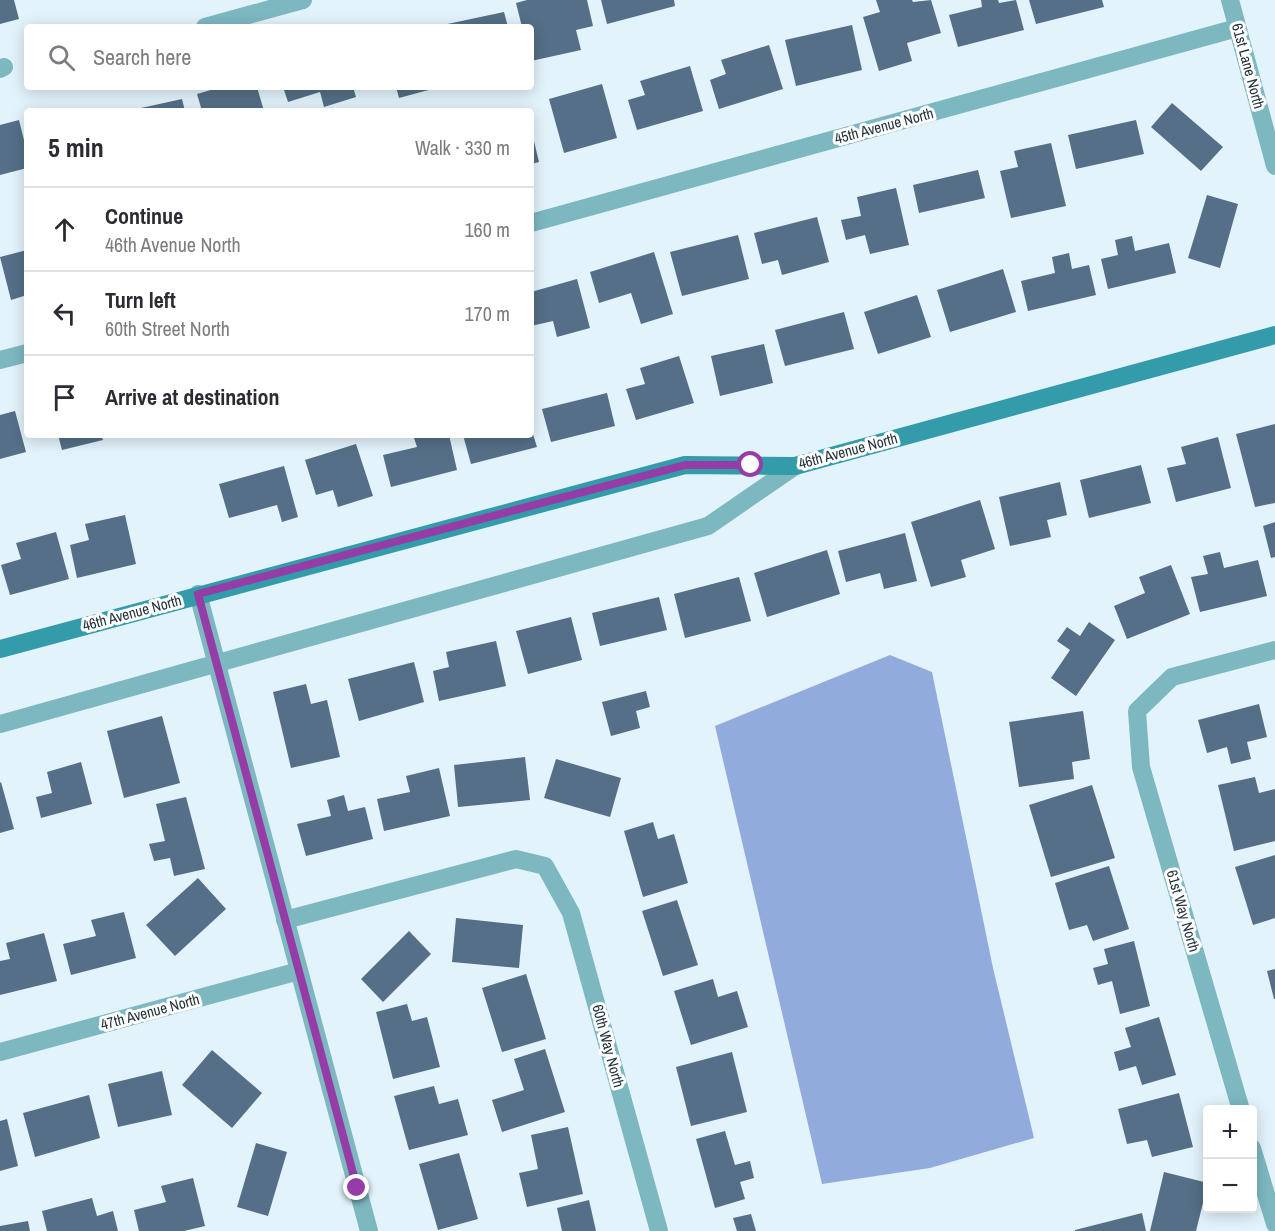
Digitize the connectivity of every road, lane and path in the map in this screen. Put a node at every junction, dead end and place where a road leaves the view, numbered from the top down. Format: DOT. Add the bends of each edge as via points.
graph roads {
  1 [pos="303,0"];
  2 [pos="1230,0"];
  3 [pos="216,24"];
  4 [pos="1237,28"];
  5 [pos="1275,166"];
  6 [pos="534,223"];
  7 [pos="1275,335"];
  8 [pos="24,354"];
  9 [pos="0,360"];
  10 [pos="795,466"];
  11 [pos="198,594"];
  12 [pos="0,649"];
  13 [pos="1275,650"];
  14 [pos="216,663"];
  15 [pos="0,724"];
  16 [pos="285,920"];
  17 [pos="299,971"];
  18 [pos="0,1052"];
  19 [pos="1240,1105"];
  20 [pos="1255,1159"];
  21 [pos="1275,1224"];
  22 [pos="369,1231"];
  23 [pos="659,1231"];
  1 -- 3 [label="street"];
  2 -- 4 [label="street, 61st Lane North"];
  4 -- 5 [label="street, 61st Lane North"];
  4 -- 6 [label="street, 45th Avenue North"];
  7 -- 10 [label="street, 46th Avenue North"];
  8 -- 9 [label="street"];
  10 -- 11 [label="street, 46th Avenue North" via="685,465"];
  10 -- 14 [label="street" via="708,526"];
  11 -- 12 [label="street, 46th Avenue North"];
  11 -- 14 [label="street"];
  13 -- 19 [label="street, 61st Way North" via="1172,677 1137,711 1141,767"];
  14 -- 15 [label="street"];
  14 -- 16 [label="street"];
  16 -- 17 [label="street"];
  16 -- 23 [label="street, 60th Way North" via="516,859 545,866 571,913"];
  17 -- 18 [label="street, 47th Avenue North"];
  17 -- 22 [label="street"];
  20 -- 21 [label="street"];
}
